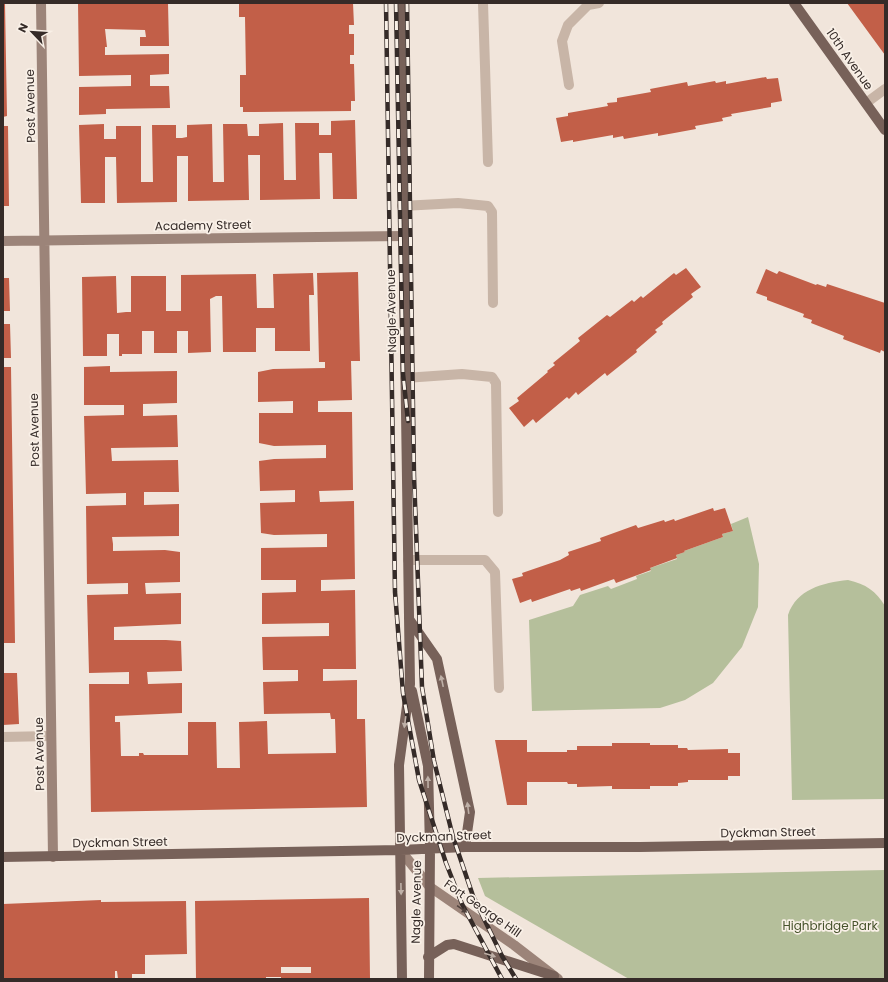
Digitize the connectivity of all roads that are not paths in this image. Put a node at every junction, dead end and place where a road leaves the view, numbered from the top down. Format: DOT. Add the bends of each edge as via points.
graph roads {
  1 [pos="41,3"];
  2 [pos="400,3"];
  3 [pos="483,3"];
  4 [pos="599,3"];
  5 [pos="794,3"];
  6 [pos="569,85"];
  7 [pos="885,89"];
  8 [pos="866,103"];
  9 [pos="885,130"];
  10 [pos="488,162"];
  11 [pos="402,206"];
  12 [pos="403,236"];
  13 [pos="45,240"];
  14 [pos="3,241"];
  15 [pos="494,303"];
  16 [pos="405,378"];
  17 [pos="498,512"];
  18 [pos="408,560"];
  19 [pos="409,619"];
  20 [pos="410,684"];
  21 [pos="499,688"];
  22 [pos="51,736"];
  23 [pos="3,737"];
  24 [pos="885,843"];
  25 [pos="465,847"];
  26 [pos="430,849"];
  27 [pos="400,850"];
  28 [pos="53,856"];
  29 [pos="3,857"];
  30 [pos="430,887"];
  31 [pos="428,957"];
  32 [pos="556,977"];
  33 [pos="402,979"];
  34 [pos="429,979"];
  1 -- 13 [label="street, Post Avenue"];
  2 -- 11 [label="main road, Nagle Avenue"];
  3 -- 10 [label="street"];
  4 -- 6 [label="street" via="588,5 568,25 562,41"];
  5 -- 8 [label="main road, 10th Avenue"];
  7 -- 8 [label="street"];
  8 -- 9 [label="main road, 10th Avenue"];
  11 -- 12 [label="main road, Nagle Avenue"];
  11 -- 15 [label="street" via="458,203 488,206 492,212"];
  12 -- 13 [label="street, Academy Street"];
  12 -- 16 [label="main road, Nagle Avenue"];
  13 -- 14 [label="street, Academy Street"];
  13 -- 22 [label="street, Post Avenue"];
  16 -- 17 [label="street" via="462,374 492,377 496,383"];
  16 -- 18 [label="main road, Nagle Avenue"];
  18 -- 19 [label="main road, Nagle Avenue"];
  18 -- 21 [label="street" via="485,560 495,572"];
  19 -- 20 [label="main road, Nagle Avenue"];
  25 -- 19 [label="main road, one-way" via="470,812 437,659"];
  26 -- 20 [label="main road, Nagle Avenue, one-way" via="428,766"];
  20 -- 27 [label="main road, Nagle Avenue, one-way" via="399,765"];
  22 -- 23 [label="street"];
  22 -- 28 [label="street, Post Avenue"];
  24 -- 25 [label="main road, Dyckman Street"];
  25 -- 26 [label="main road, Dyckman Street"];
  26 -- 27 [label="main road, Dyckman Street"];
  26 -- 30 [label="main road, Nagle Avenue"];
  27 -- 28 [label="main road, Dyckman Street"];
  27 -- 30 [label="street, Fort George Hill"];
  27 -- 33 [label="main road, Nagle Avenue, one-way"];
  28 -- 29 [label="main road, Dyckman Street"];
  30 -- 31 [label="main road, Nagle Avenue"];
  30 -- 32 [label="street, Fort George Hill, one-way"];
  31 -- 32 [label="main road, one-way" via="447,945 454,944"];
  31 -- 34 [label="main road, Nagle Avenue"];
}
